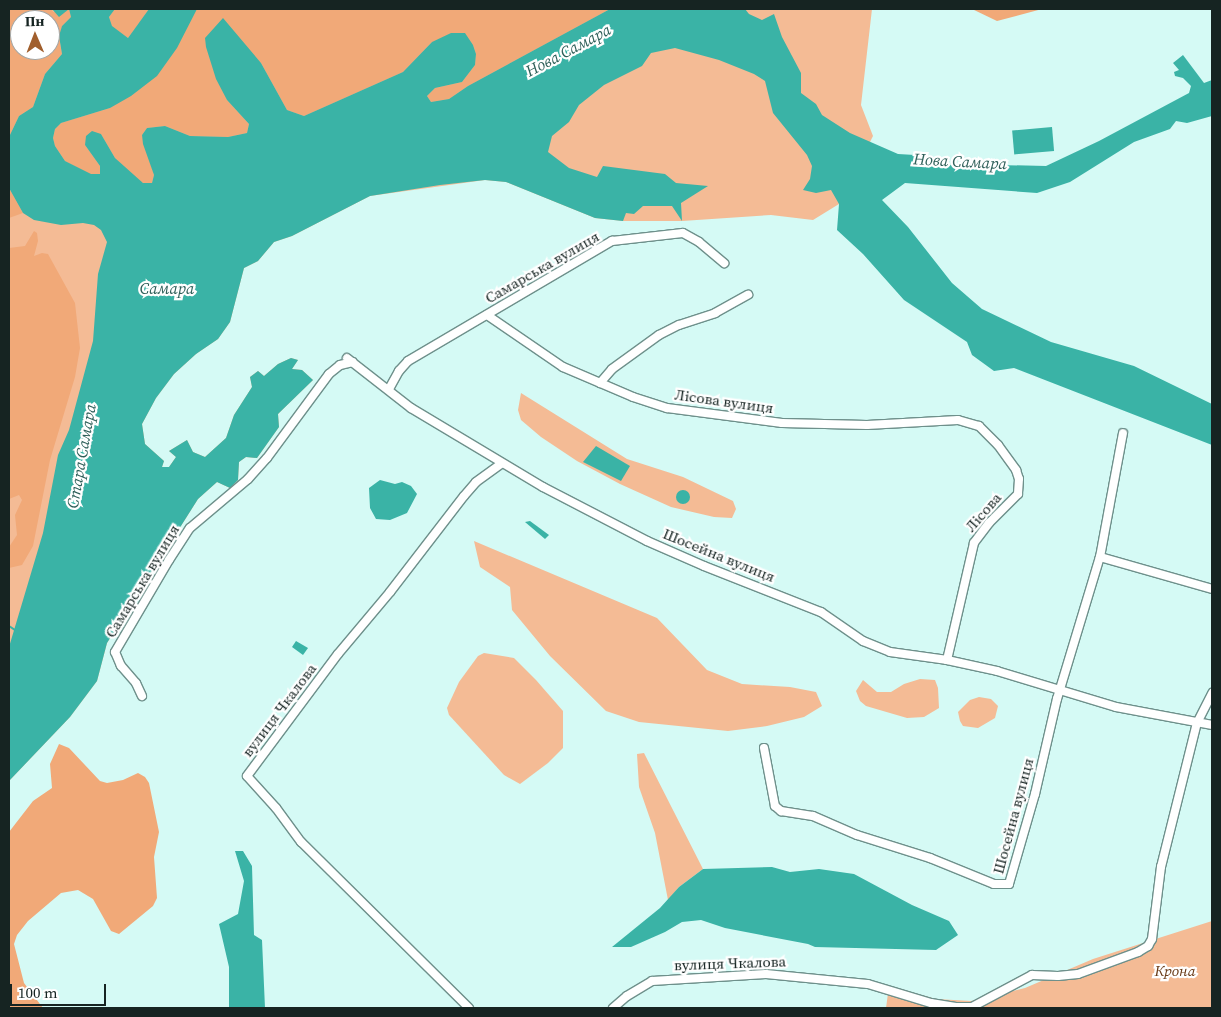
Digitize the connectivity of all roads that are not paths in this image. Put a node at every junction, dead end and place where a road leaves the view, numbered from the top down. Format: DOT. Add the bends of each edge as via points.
graph roads {
  1 [pos="724,263"];
  2 [pos="748,295"];
  3 [pos="487,315"];
  4 [pos="350,360"];
  5 [pos="600,383"];
  6 [pos="390,389"];
  7 [pos="979,426"];
  8 [pos="1123,433"];
  9 [pos="502,463"];
  10 [pos="1100,557"];
  11 [pos="1212,589"];
  12 [pos="947,660"];
  13 [pos="1061,690"];
  14 [pos="1212,693"];
  15 [pos="142,696"];
  16 [pos="1197,723"];
  17 [pos="1212,725"];
  18 [pos="764,748"];
  19 [pos="469,1008"];
  20 [pos="613,1008"];
  1 -- 3 [label="street, Самарська вулиця" via="684,233 612,242"];
  2 -- 5 [label="street" via="715,313 659,335 612,369"];
  3 -- 5 [label="street, Лісова вулиця" via="563,367"];
  3 -- 6 [label="street, Самарська вулиця" via="408,361"];
  4 -- 6 [label="street, Шосейна вулиця"];
  4 -- 15 [label="street, Самарська вулиця" via="330,374 248,479 190,528 169,560 115,652"];
  5 -- 7 [label="street, Лісова вулиця" via="666,408 782,424 867,425 958,420"];
  6 -- 9 [label="street, Шосейна вулиця" via="411,408"];
  7 -- 12 [label="street, Лісова" via="1016,470 1018,494 974,543"];
  8 -- 10 [label="street, Шосейна вулиця"];
  9 -- 12 [label="street, Шосейна вулиця" via="647,540 821,612 863,641 890,652"];
  9 -- 19 [label="street, вулиця Чкалова" via="476,482 464,496 338,654 247,776 301,842"];
  10 -- 11 [label="street"];
  10 -- 13 [label="street, Шосейна вулиця"];
  12 -- 13 [label="street, Шосейна вулиця"];
  13 -- 16 [label="street, Шосейна вулиця" via="1116,707"];
  13 -- 18 [label="street, Шосейна вулиця" via="1009,884 994,884 813,816 781,811 775,806"];
  14 -- 16 [label="street"];
  16 -- 17 [label="street, Шосейна вулиця"];
  16 -- 20 [label="street, вулиця Чкалова" via="1161,867 1152,939 1148,946 1133,954 1078,974 1032,975 972,1007 931,1003 868,984 766,974 652,981"];
}
